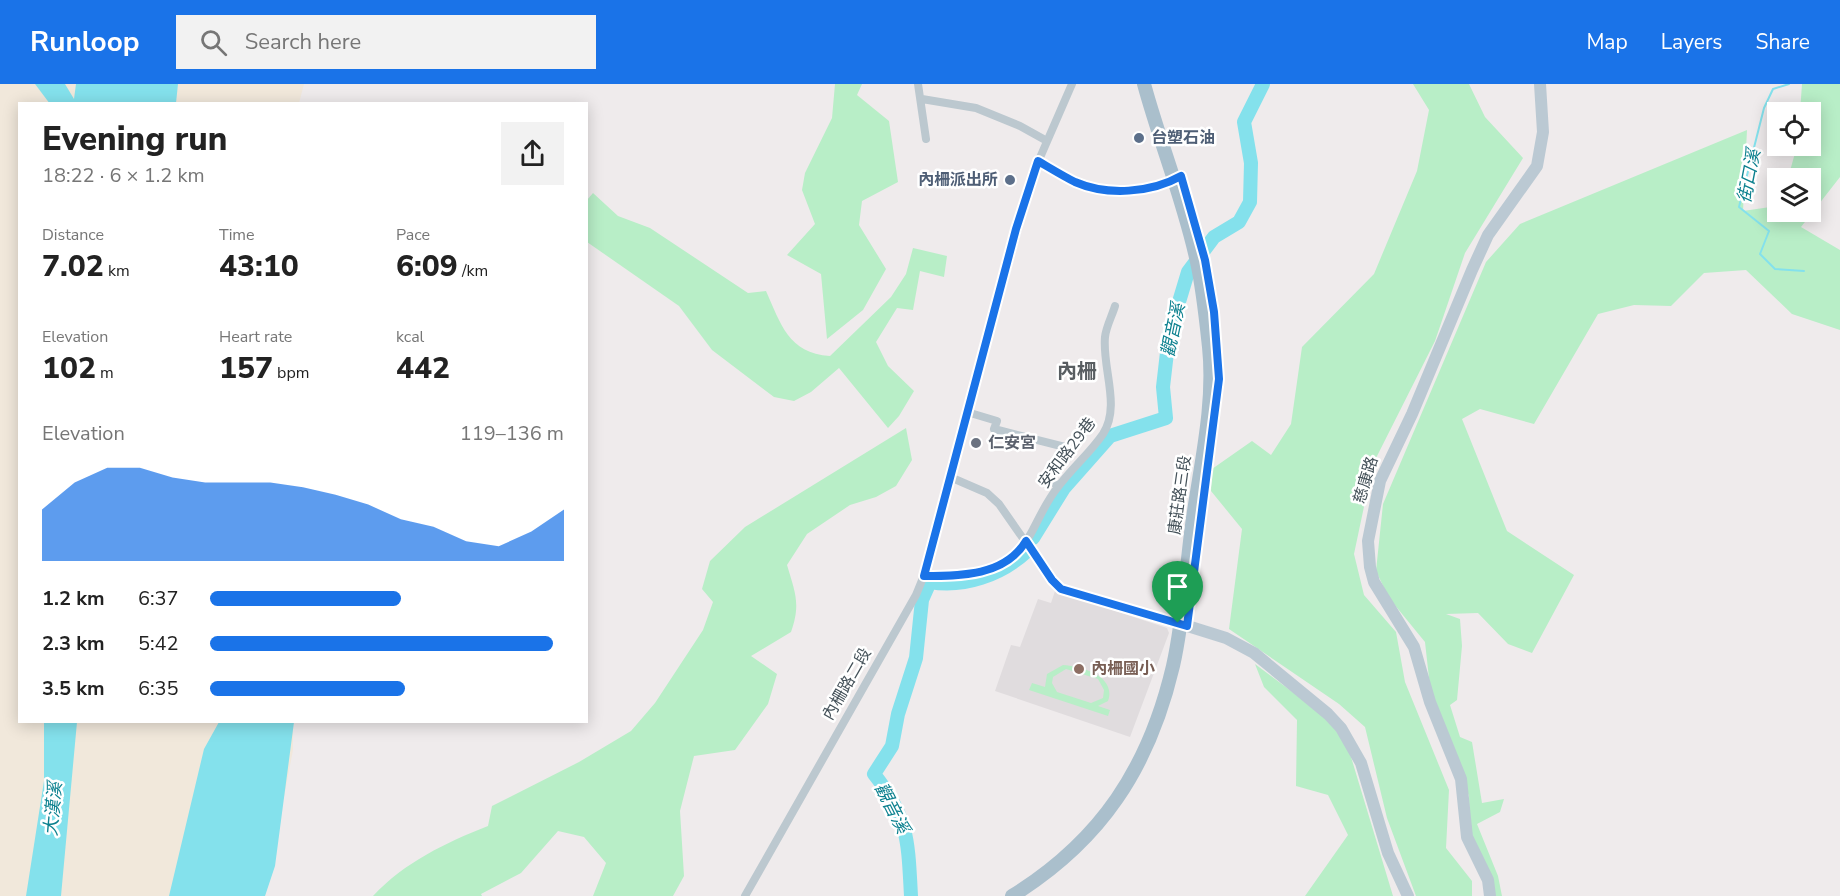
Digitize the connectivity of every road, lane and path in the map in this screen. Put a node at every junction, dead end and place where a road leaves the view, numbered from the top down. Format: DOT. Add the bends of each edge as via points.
graph roads {
  1 [pos="918,84"];
  2 [pos="1072,84"];
  3 [pos="1143,84"];
  4 [pos="1150,84"];
  5 [pos="1540,84"];
  6 [pos="922,99"];
  7 [pos="926,139"];
  8 [pos="1047,141"];
  9 [pos="1038,161"];
  10 [pos="1177,178"];
  11 [pos="1115,306"];
  12 [pos="967,412"];
  13 [pos="950,477"];
  14 [pos="1058,487"];
  15 [pos="1026,541"];
  16 [pos="924,576"];
  17 [pos="1183,625"];
  18 [pos="745,896"];
  19 [pos="1012,896"];
  20 [pos="1025,896"];
  21 [pos="1408,896"];
  22 [pos="1490,896"];
  1 -- 6 [label="street"];
  2 -- 8 [label="street, 內柵路二段"];
  3 -- 10 [label="main road, 康莊路三段"];
  4 -- 10 [label="main road, 康莊路三段"];
  5 -- 22 [label="street, 慈康路" via="1543,132 1538,166 1488,235 1472,270 1380,481 1368,541 1374,582 1414,647 1430,702 1461,779 1467,837 1488,880"];
  6 -- 7 [label="street"];
  6 -- 8 [label="street" via="975,108"];
  8 -- 9 [label="street, 內柵路二段"];
  9 -- 10 [label="street" via="1077,183 1114,190 1149,188"];
  9 -- 12 [label="street, 內柵路二段"];
  10 -- 17 [label="main road, 康莊路三段" via="1202,270 1211,378"];
  11 -- 14 [label="street, 安和路29巷" via="1105,337 1108,426"];
  12 -- 13 [label="street, 內柵路二段"];
  12 -- 14 [label="street" via="997,421 994,429 1065,447 1049,477"];
  13 -- 15 [label="street" via="987,493"];
  13 -- 16 [label="street, 內柵路二段"];
  14 -- 15 [label="street, 安和路29巷"];
  15 -- 16 [label="street, 安和路29巷" via="1007,562 984,571"];
  15 -- 17 [label="street" via="1061,589"];
  16 -- 18 [label="street, 內柵路二段"];
  17 -- 19 [label="main road, 康莊路三段" via="1167,688 1145,749 1123,789 1080,845"];
  17 -- 20 [label="main road, 康莊路三段" via="1179,673 1167,715 1151,755 1120,809 1085,853"];
  17 -- 21 [label="street" via="1226,638 1254,653 1341,728 1361,763 1388,854"];
}
